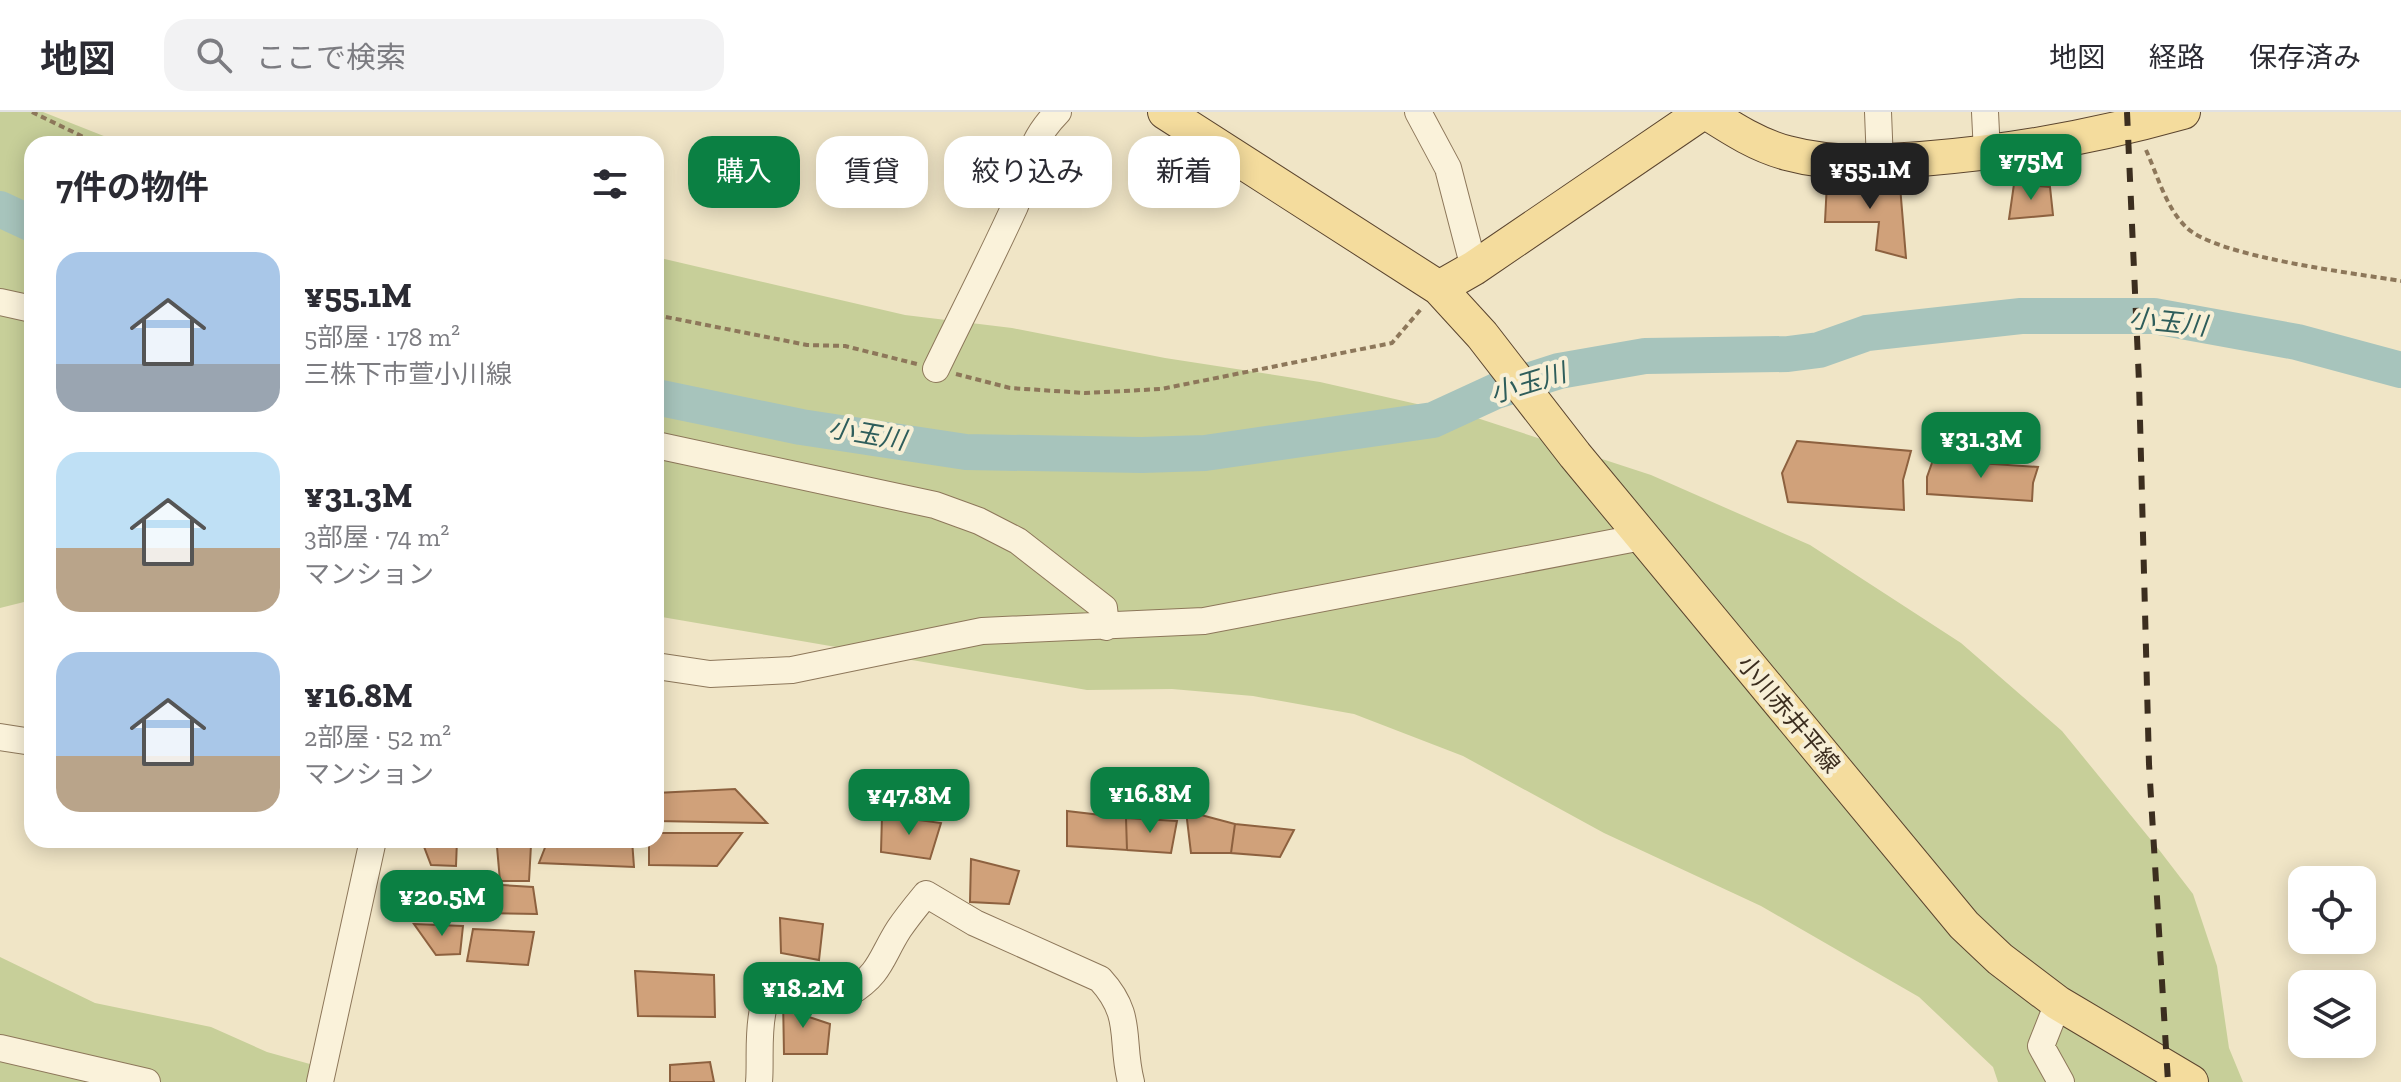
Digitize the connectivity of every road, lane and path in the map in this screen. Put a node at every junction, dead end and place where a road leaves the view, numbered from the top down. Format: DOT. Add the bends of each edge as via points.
graph roads {
  1 [pos="32,112"];
  2 [pos="1058,112"];
  3 [pos="1165,112"];
  4 [pos="1418,112"];
  5 [pos="1704,112"];
  6 [pos="1878,112"];
  7 [pos="1985,112"];
  8 [pos="2158,117"];
  9 [pos="82,136"];
  10 [pos="1987,153"];
  11 [pos="1880,163"];
  12 [pos="1474,268"];
  13 [pos="2401,281"];
  14 [pos="1439,288"];
  15 [pos="0,302"];
  16 [pos="24,307"];
  17 [pos="664,317"];
  18 [pos="936,369"];
  19 [pos="664,447"];
  20 [pos="1642,537"];
  21 [pos="1106,627"];
  22 [pos="664,667"];
  23 [pos="0,737"];
  24 [pos="24,741"];
  25 [pos="371,848"];
  26 [pos="2058,1003"];
  27 [pos="0,1048"];
  28 [pos="147,1082"];
  29 [pos="320,1082"];
  30 [pos="759,1082"];
  31 [pos="1131,1082"];
  32 [pos="2061,1082"];
  33 [pos="2191,1082"];
  1 -- 9 [label="path"];
  2 -- 18 [label="street" via="1039,133 1016,203"];
  3 -- 14 [label="main road, 小川赤井平線"];
  4 -- 12 [label="street" via="1448,168"];
  5 -- 11 [label="main road" via="1786,153"];
  5 -- 12 [label="main road"];
  6 -- 11 [label="street"];
  7 -- 10 [label="street"];
  8 -- 10 [label="main road"];
  8 -- 13 [label="path" via="2145,147 2176,216 2188,230 2229,250"];
  10 -- 11 [label="main road"];
  12 -- 14 [label="main road"];
  14 -- 18 [label="path" via="1392,343 1161,389 1085,393 1010,388"];
  14 -- 20 [label="main road, 小川赤井平線"];
  15 -- 16 [label="street"];
  17 -- 18 [label="path" via="807,345 845,346"];
  19 -- 21 [label="street" via="935,505 979,521 1018,541 1104,608"];
  20 -- 21 [label="street" via="1204,621"];
  20 -- 26 [label="main road, 小川赤井平線" via="1964,925"];
  21 -- 22 [label="street" via="982,631 792,670 710,674"];
  23 -- 24 [label="street"];
  25 -- 29 [label="street"];
  26 -- 32 [label="street" via="2041,1046"];
  26 -- 33 [label="main road, 小川赤井平線"];
  27 -- 28 [label="street"];
  30 -- 31 [label="street" via="762,1009 771,990 788,980 849,993 860,987 878,969 926,894 975,923 1100,979 1113,993 1125,1021"];
}
